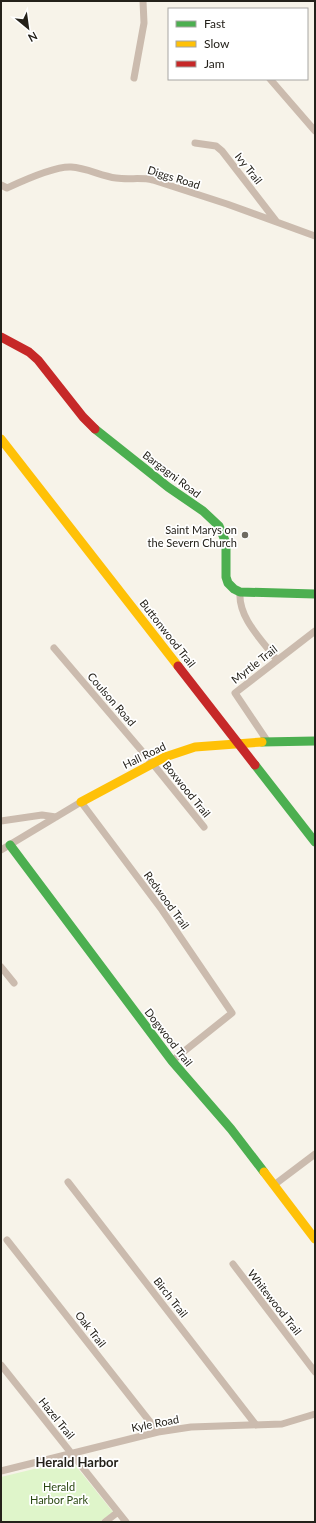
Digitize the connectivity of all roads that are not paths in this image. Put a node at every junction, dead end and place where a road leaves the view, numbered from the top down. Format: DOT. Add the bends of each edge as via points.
graph roads {
  1 [pos="143,1"];
  2 [pos="134,78"];
  3 [pos="271,80"];
  4 [pos="315,131"];
  5 [pos="195,143"];
  6 [pos="1,185"];
  7 [pos="276,221"];
  8 [pos="315,236"];
  9 [pos="1,337"];
  10 [pos="1,439"];
  11 [pos="240,592"];
  12 [pos="315,594"];
  13 [pos="315,631"];
  14 [pos="54,648"];
  15 [pos="277,660"];
  16 [pos="315,741"];
  17 [pos="268,742"];
  18 [pos="238,743"];
  19 [pos="153,764"];
  20 [pos="81,802"];
  21 [pos="56,817"];
  22 [pos="1,821"];
  23 [pos="204,827"];
  24 [pos="315,842"];
  25 [pos="10,845"];
  26 [pos="1,850"];
  27 [pos="1,967"];
  28 [pos="14,983"];
  29 [pos="172,1061"];
  30 [pos="315,1154"];
  31 [pos="68,1182"];
  32 [pos="274,1185"];
  33 [pos="315,1239"];
  34 [pos="7,1240"];
  35 [pos="233,1264"];
  36 [pos="1,1365"];
  37 [pos="315,1372"];
  38 [pos="315,1414"];
  39 [pos="256,1425"];
  40 [pos="158,1432"];
  41 [pos="72,1453"];
  42 [pos="1,1471"];
  43 [pos="118,1512"];
  44 [pos="105,1522"];
  45 [pos="126,1522"];
  1 -- 2 [label="street" via="144,23"];
  3 -- 4 [label="street"];
  5 -- 7 [label="street, Ivy Trail" via="216,146 222,151"];
  6 -- 7 [label="street, Diggs Road" via="7,188 50,171 71,167 116,178 153,180"];
  7 -- 8 [label="street, Diggs Road"];
  9 -- 11 [label="street, Bargagni Road" via="30,352 90,425 220,526 226,543 226,577 228,583"];
  10 -- 18 [label="street, Buttonwood Trail"];
  11 -- 12 [label="street"];
  11 -- 15 [label="street" via="242,609 247,620"];
  13 -- 15 [label="street, Myrtle Trail"];
  14 -- 19 [label="street, Coulson Road"];
  15 -- 17 [label="street, Myrtle Trail" via="235,693"];
  16 -- 17 [label="street, Hall Road"];
  17 -- 18 [label="street, Hall Road"];
  18 -- 19 [label="street, Hall Road" via="195,747"];
  18 -- 24 [label="street, Buttonwood Trail"];
  19 -- 20 [label="street, Hall Road"];
  19 -- 23 [label="street, Boxwood Trail"];
  20 -- 21 [label="street, Hall Road"];
  20 -- 29 [label="street, Redwood Trail" via="162,910 232,1013"];
  21 -- 22 [label="street" via="42,815"];
  21 -- 25 [label="street, Hall Road"];
  25 -- 26 [label="street, Hall Road"];
  25 -- 29 [label="street, Dogwood Trail"];
  27 -- 28 [label="street"];
  29 -- 32 [label="street, Dogwood Trail" via="231,1129"];
  30 -- 32 [label="street"];
  31 -- 39 [label="street, Birch Trail"];
  32 -- 33 [label="street, Dogwood Trail"];
  34 -- 40 [label="street, Oak Trail"];
  35 -- 37 [label="street, Whitewood Trail"];
  36 -- 41 [label="street, Hazel Trail"];
  38 -- 39 [label="street, Kyle Road" via="282,1424"];
  39 -- 40 [label="street, Kyle Road" via="191,1427"];
  40 -- 41 [label="street, Kyle Road"];
  41 -- 42 [label="street, Kyle Road"];
  41 -- 43 [label="street, Hazel Trail"];
  43 -- 44 [label="street"];
  43 -- 45 [label="street, Hazel Trail"];
}
